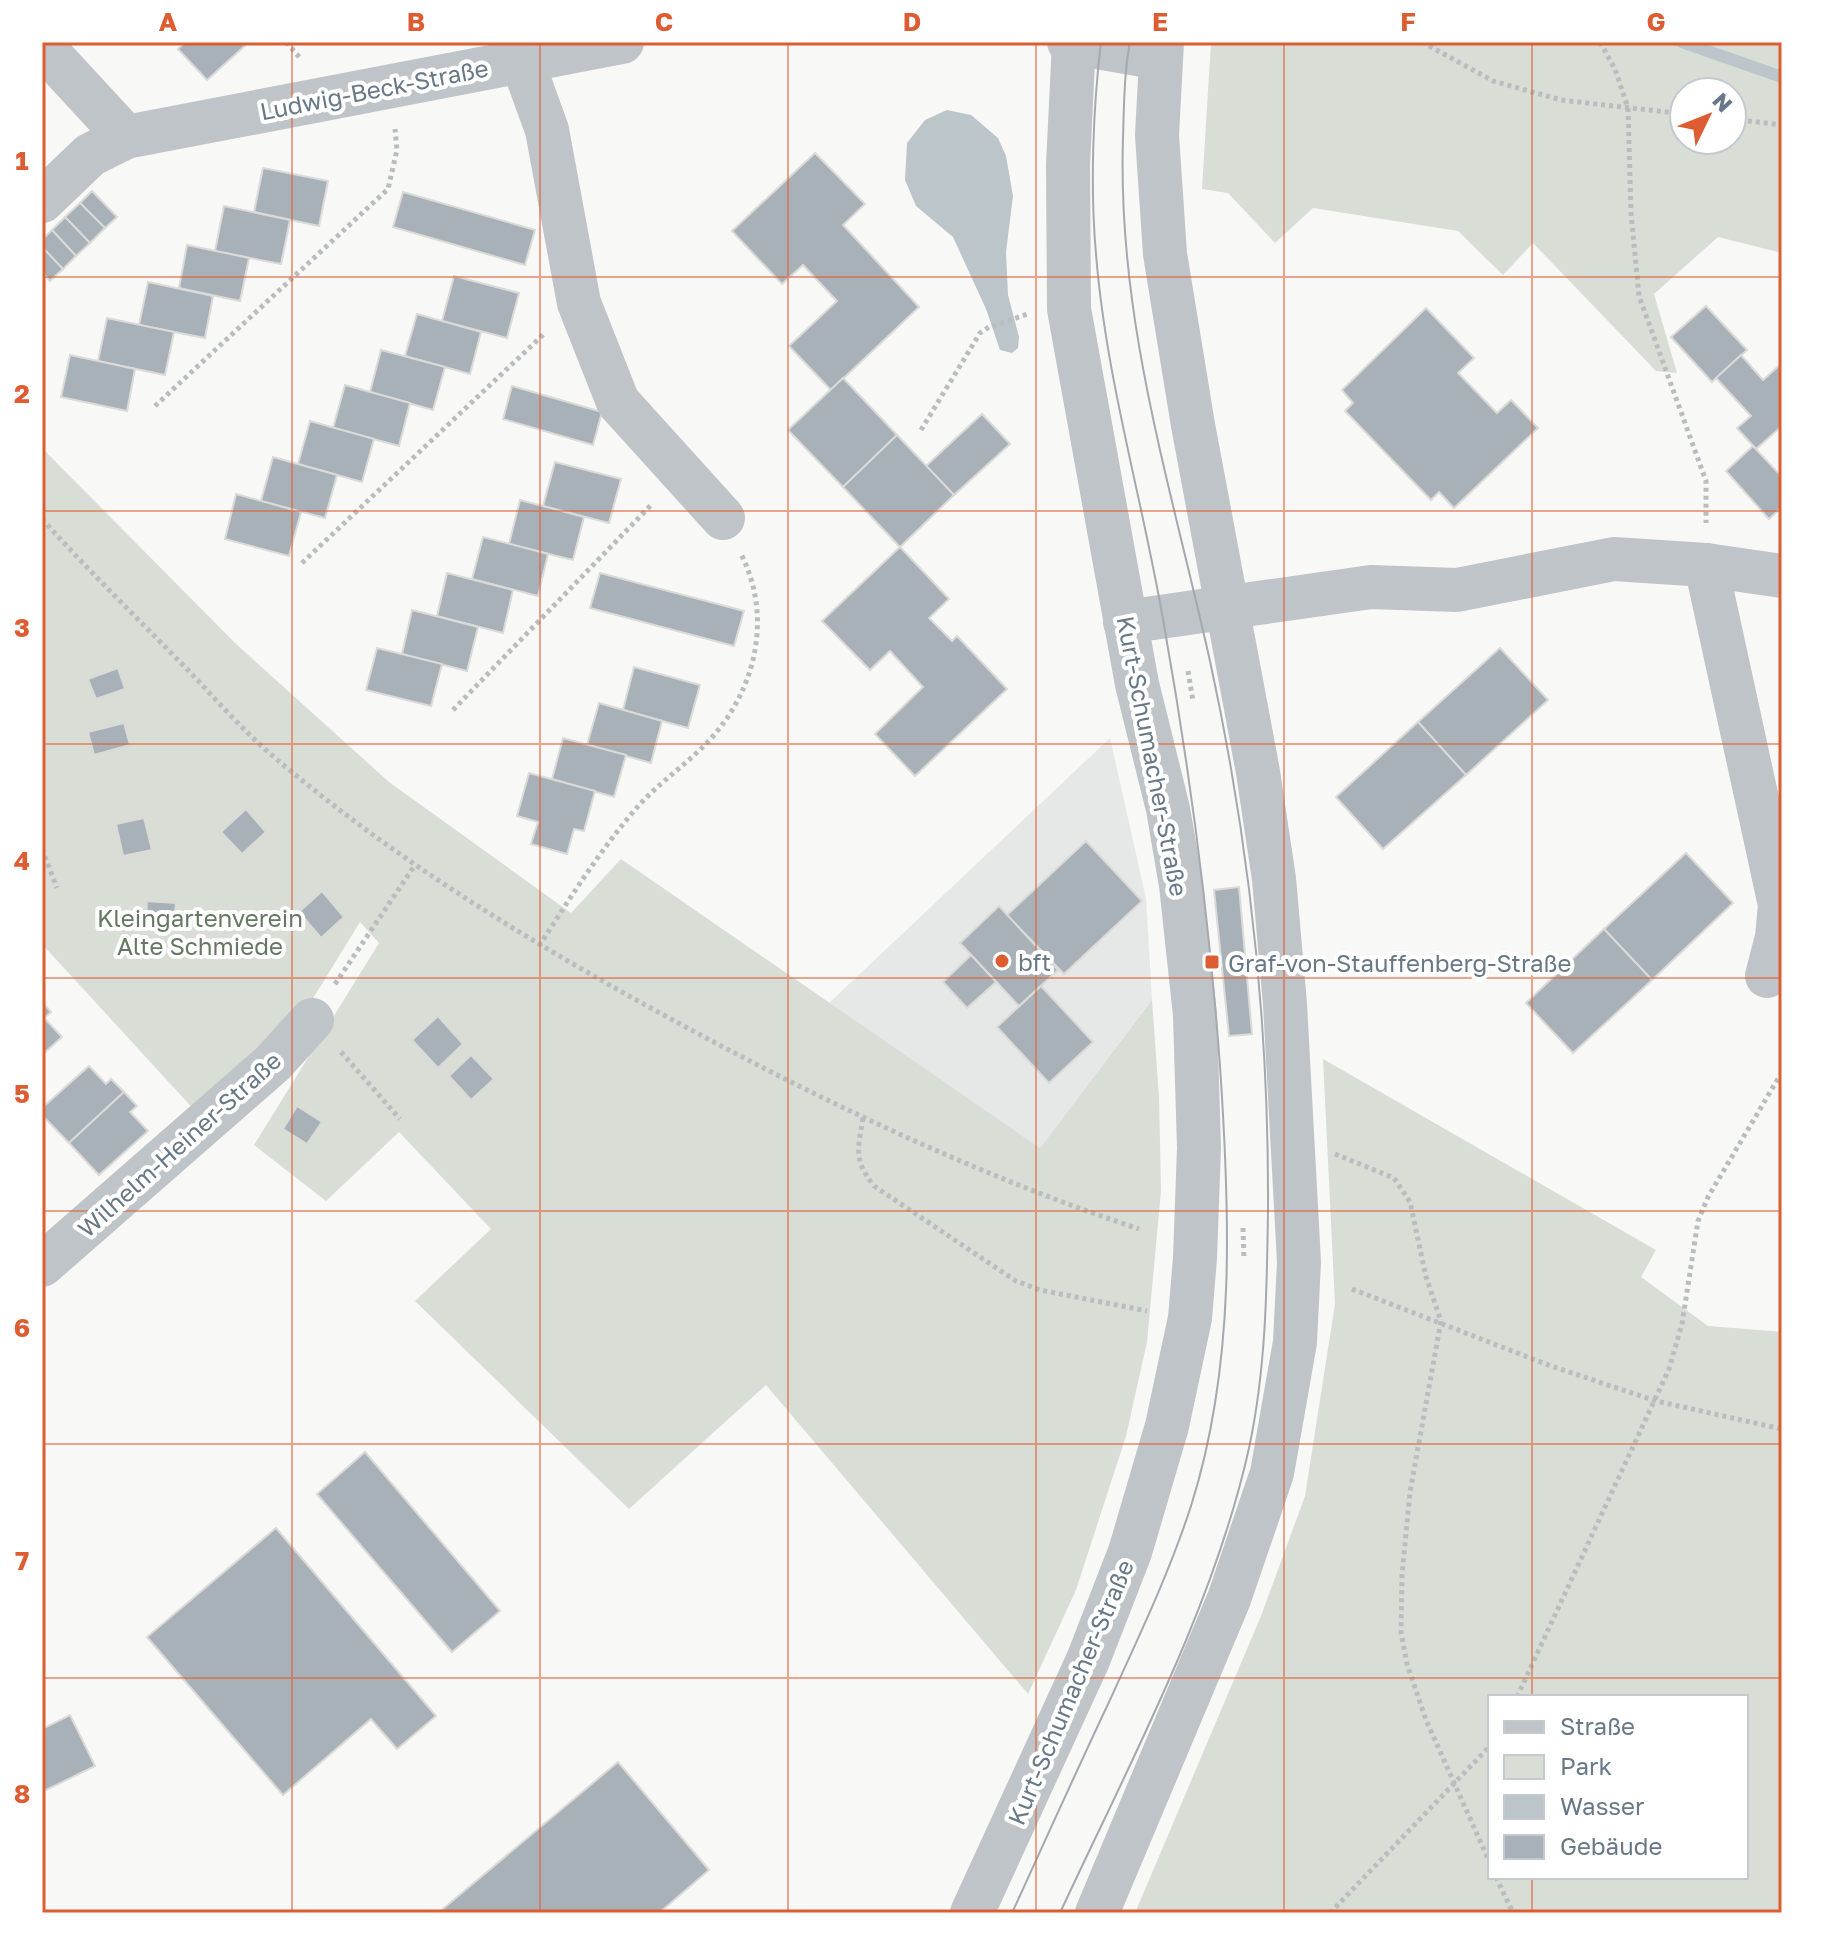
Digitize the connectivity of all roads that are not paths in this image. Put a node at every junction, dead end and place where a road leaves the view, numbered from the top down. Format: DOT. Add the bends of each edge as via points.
graph roads {
  1 [pos="622,42"];
  2 [pos="1072,42"];
  3 [pos="42,46"];
  4 [pos="1161,50"];
  5 [pos="517,51"];
  6 [pos="126,137"];
  7 [pos="42,201"];
  8 [pos="723,518"];
  9 [pos="1706,565"];
  10 [pos="1782,576"];
  11 [pos="1227,608"];
  12 [pos="1125,622"];
  13 [pos="1767,976"];
  14 [pos="312,1020"];
  15 [pos="42,1265"];
  16 [pos="972,1913"];
  17 [pos="1097,1913"];
  1 -- 5 [label="street, Ludwig-Beck-Straße"];
  2 -- 4 [label="street"];
  2 -- 12 [label="street, Kurt-Schumacher-Straße" via="1069,309"];
  3 -- 6 [label="street"];
  4 -- 11 [label="street" via="1157,135 1165,254"];
  5 -- 6 [label="street, Ludwig-Beck-Straße" via="391,86"];
  5 -- 8 [label="street" via="547,130 579,300 618,402"];
  6 -- 7 [label="street, Ludwig-Beck-Straße" via="90,155"];
  9 -- 10 [label="street"];
  9 -- 11 [label="street" via="1614,559 1457,590 1371,587"];
  9 -- 13 [label="street" via="1780,905"];
  11 -- 12 [label="street"];
  11 -- 17 [label="street" via="1274,879 1295,1169 1295,1342 1272,1473 1229,1599"];
  12 -- 16 [label="street, Kurt-Schumacher-Straße" via="1168,809 1195,1015 1199,1148 1190,1318 1167,1426 1130,1552 1088,1660"];
  14 -- 15 [label="street, Wilhelm-Heiner-Straße" via="273,1063"];
}
